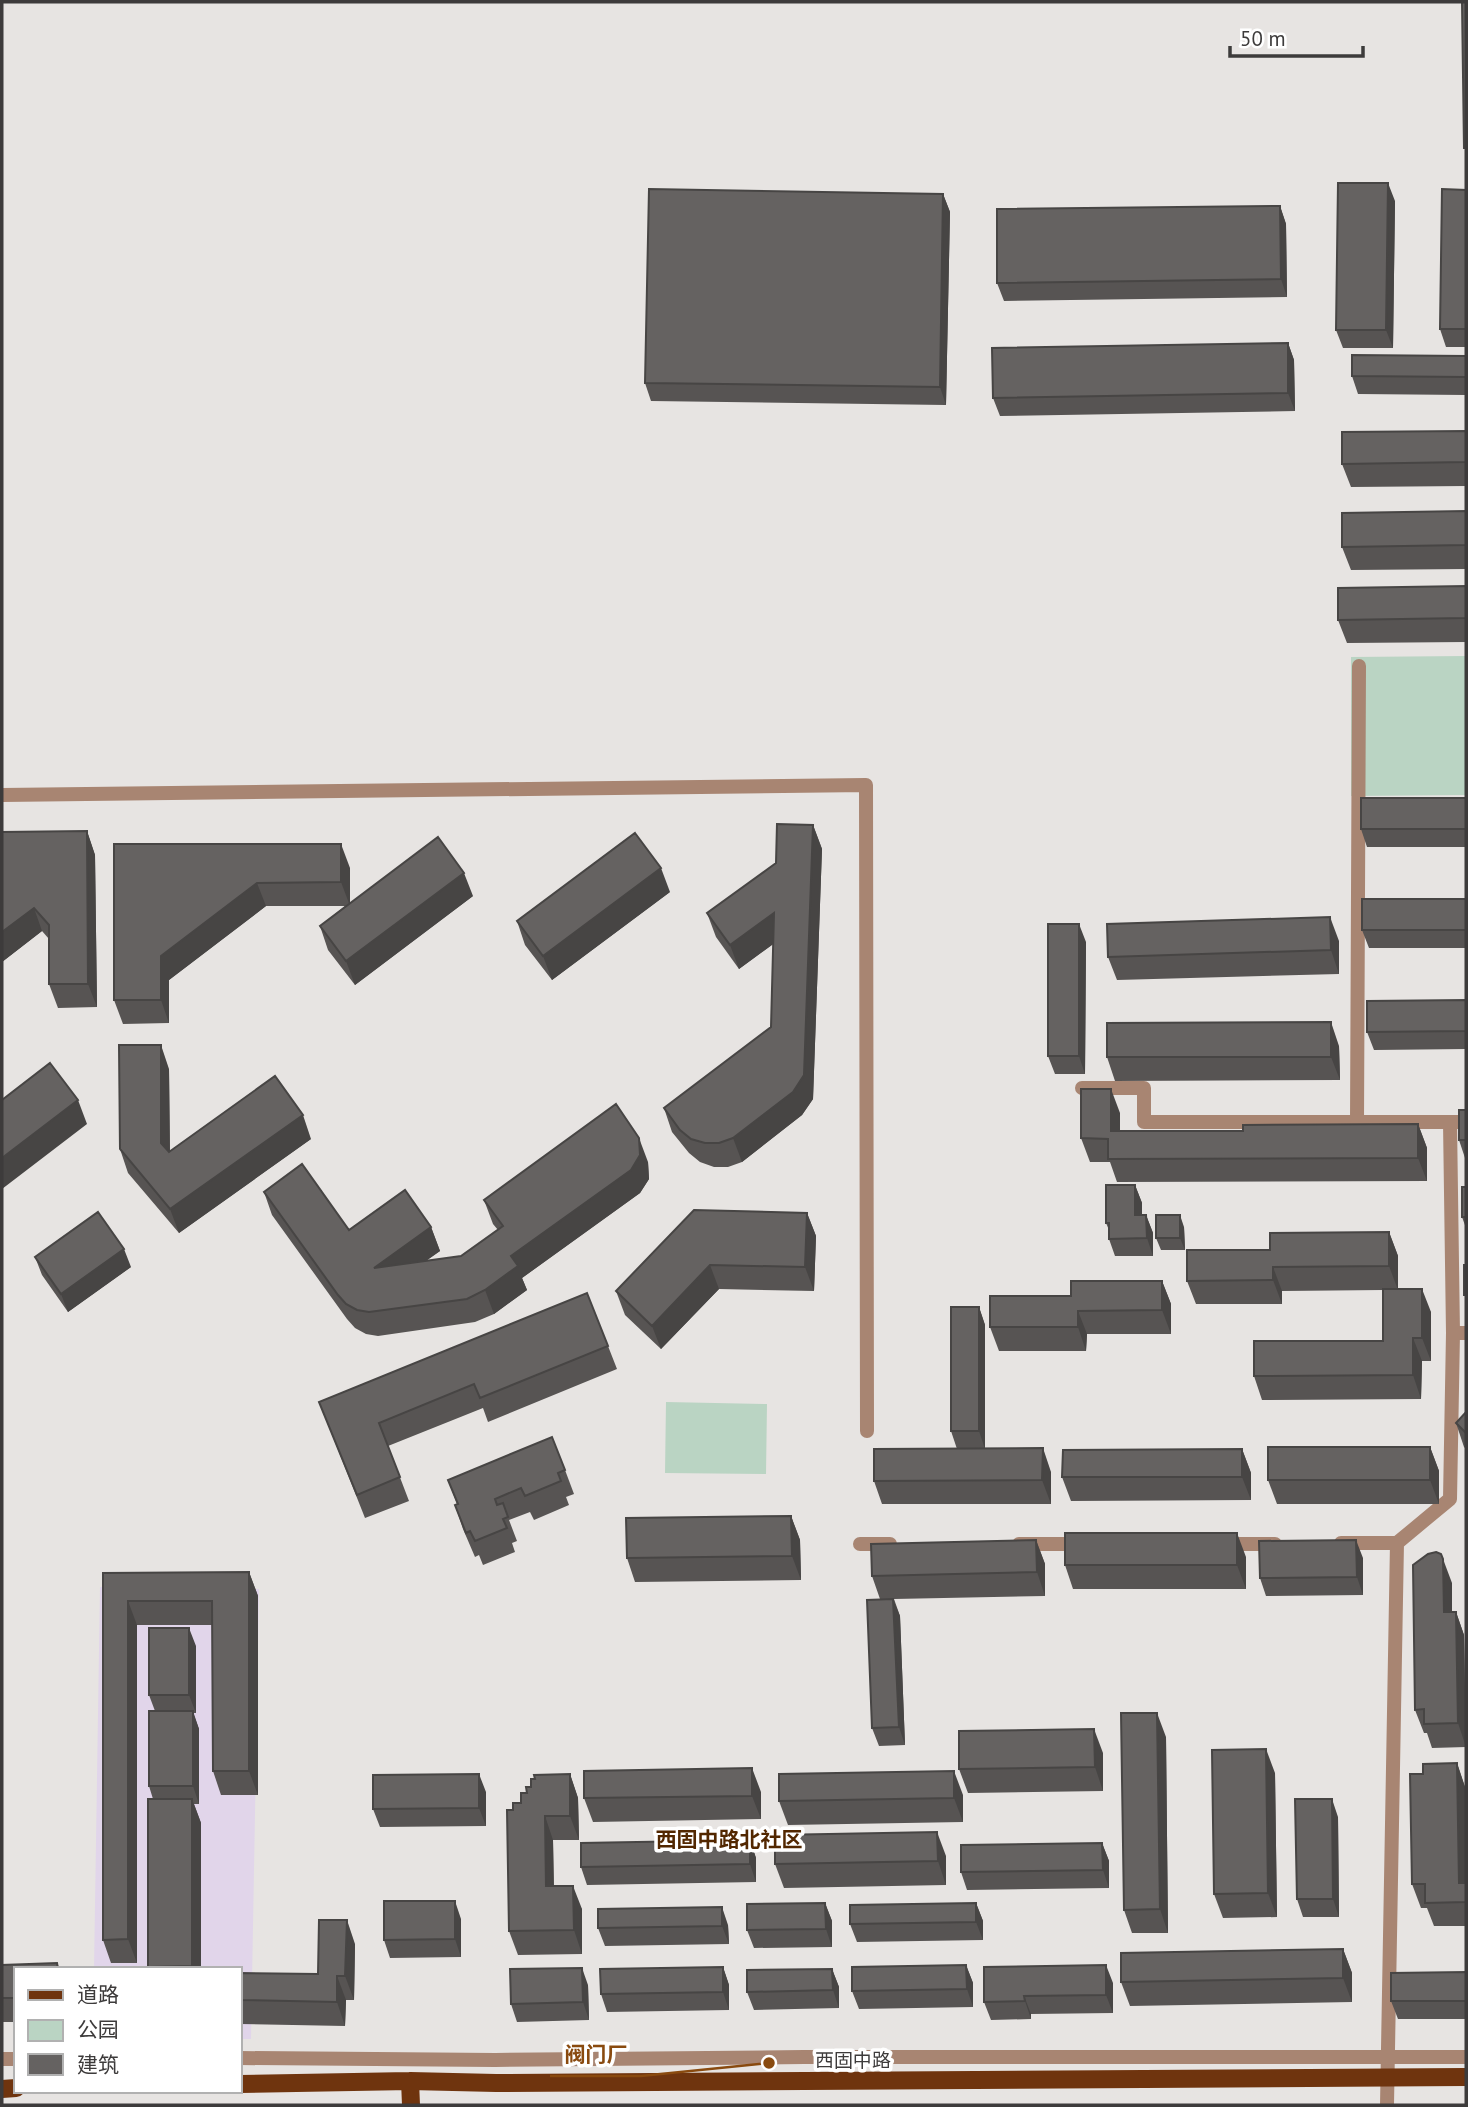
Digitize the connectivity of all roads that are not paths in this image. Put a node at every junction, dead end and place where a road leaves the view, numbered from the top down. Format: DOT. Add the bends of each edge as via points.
graph roads {
  1 [pos="1359,666"];
  2 [pos="2,795"];
  3 [pos="1082,1088"];
  4 [pos="1357,1122"];
  5 [pos="1450,1122"];
  6 [pos="1466,1122"];
  7 [pos="1451,1184"];
  8 [pos="1466,1184"];
  9 [pos="1459,1267"];
  10 [pos="1460,1333"];
  11 [pos="867,1431"];
  12 [pos="860,1544"];
  13 [pos="902,1544"];
  14 [pos="998,1544"];
  15 [pos="1094,1544"];
  16 [pos="1204,1544"];
  17 [pos="1287,1544"];
  18 [pos="1328,1544"];
  19 [pos="1397,1544"];
  20 [pos="1386,2057"];
  21 [pos="1466,2057"];
  22 [pos="242,2058"];
  23 [pos="1386,2077"];
  24 [pos="1466,2077"];
  25 [pos="410,2081"];
  26 [pos="242,2084"];
  27 [pos="411,2105"];
  28 [pos="1387,2105"];
  1 -- 4 [label="street" via="1365,807"];
  2 -- 11 [label="street" via="866,786"];
  3 -- 4 [label="street" via="1144,1088 1144,1122"];
  4 -- 5 [label="street"];
  5 -- 6 [label="street"];
  5 -- 7 [label="street"];
  7 -- 8 [label="street"];
  7 -- 9 [label="street"];
  9 -- 10 [label="street"];
  10 -- 19 [label="street" via="1450,1499"];
  12 -- 13 [label="street"];
  14 -- 15 [label="street"];
  16 -- 17 [label="street"];
  18 -- 19 [label="street"];
  19 -- 20 [label="street"];
  20 -- 21 [label="street"];
  20 -- 22 [label="street"];
  20 -- 23 [label="street"];
  23 -- 24 [label="main road, 西固中路"];
  23 -- 25 [label="main road, 西固中路"];
  23 -- 28 [label="street"];
  25 -- 26 [label="main road, 西固中路"];
  25 -- 27 [label="main road"];
}
